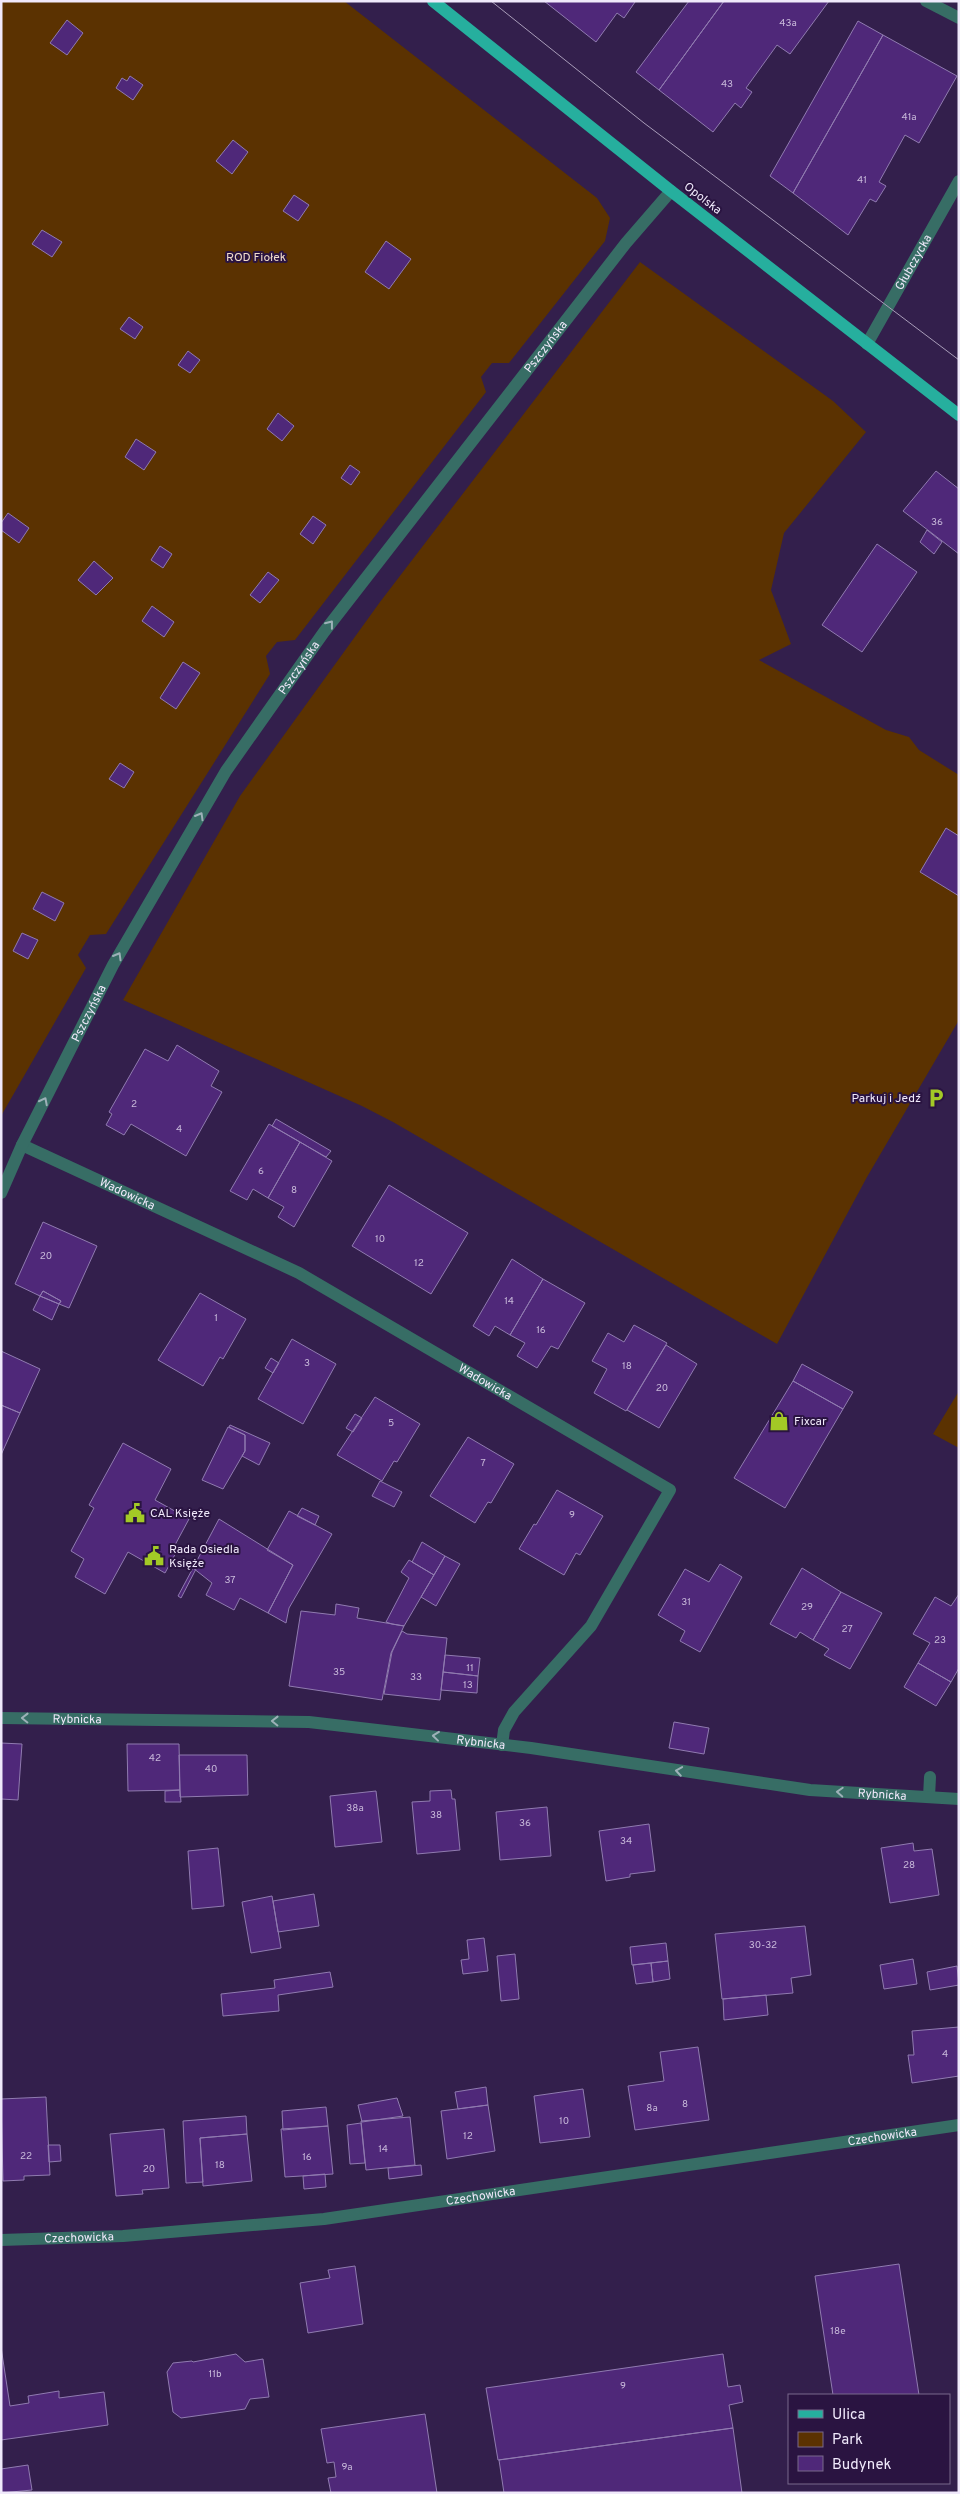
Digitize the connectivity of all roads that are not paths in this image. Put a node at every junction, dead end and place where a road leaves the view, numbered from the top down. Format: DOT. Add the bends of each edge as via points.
graph roads {
  1 [pos="433,1"];
  2 [pos="926,1"];
  3 [pos="959,18"];
  4 [pos="959,181"];
  5 [pos="671,191"];
  6 [pos="867,344"];
  7 [pos="959,415"];
  8 [pos="22,1145"];
  9 [pos="1,1193"];
  10 [pos="1,1718"];
  11 [pos="502,1744"];
  12 [pos="930,1777"];
  13 [pos="929,1797"];
  14 [pos="959,1799"];
  15 [pos="959,2125"];
  16 [pos="1,2240"];
  1 -- 5 [label="main road, Opolska"];
  2 -- 3 [label="street"];
  4 -- 6 [label="street, Głubczycka"];
  5 -- 6 [label="main road, Opolska"];
  8 -- 5 [label="street, Pszczyńska, one-way" via="113,965 226,771 324,632 626,243"];
  6 -- 7 [label="main road, Opolska"];
  8 -- 9 [label="street, Pszczyńska"];
  8 -- 11 [label="street, Wadowicka" via="299,1273 670,1490 591,1626 514,1712 504,1730"];
  11 -- 10 [label="street, Rybnicka, one-way" via="308,1722"];
  13 -- 11 [label="street, Rybnicka, one-way" via="810,1790"];
  12 -- 13 [label="street"];
  13 -- 14 [label="street, Rybnicka"];
  15 -- 16 [label="street, Czechowicka" via="324,2219 122,2236"];
}
